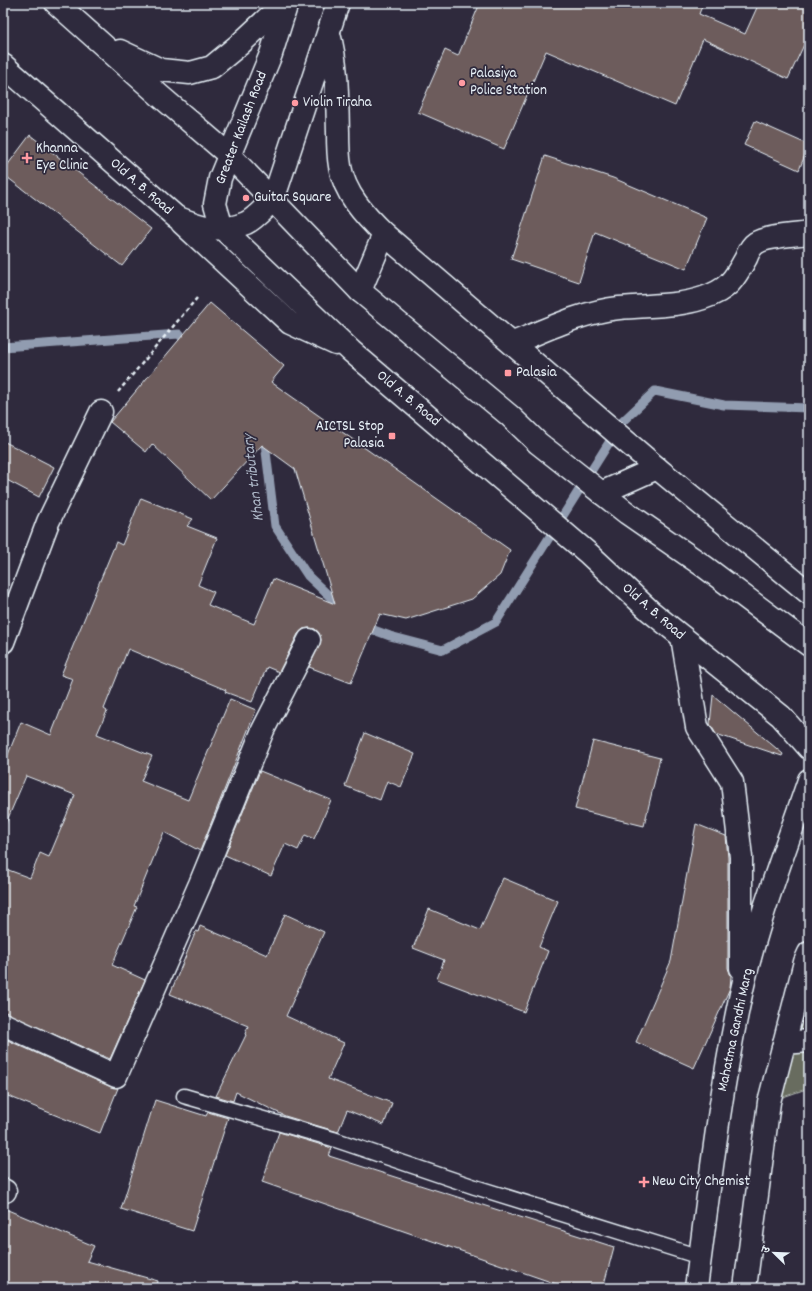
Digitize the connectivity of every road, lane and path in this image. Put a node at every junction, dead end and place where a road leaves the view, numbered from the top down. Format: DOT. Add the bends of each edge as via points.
graph roads {
  1 [pos="56,3"];
  2 [pos="286,3"];
  3 [pos="338,3"];
  4 [pos="329,33"];
  5 [pos="92,36"];
  6 [pos="3,65"];
  7 [pos="229,155"];
  8 [pos="273,200"];
  9 [pos="176,217"];
  10 [pos="222,228"];
  11 [pos="809,233"];
  12 [pos="384,234"];
  13 [pos="360,291"];
  14 [pos="198,298"];
  15 [pos="513,343"];
  16 [pos="351,351"];
  17 [pos="101,412"];
  18 [pos="657,468"];
  19 [pos="601,493"];
  20 [pos="809,593"];
  21 [pos="682,637"];
  22 [pos="309,640"];
  23 [pos="3,642"];
  24 [pos="809,645"];
  25 [pos="809,748"];
  26 [pos="809,780"];
  27 [pos="809,953"];
  28 [pos="742,993"];
  29 [pos="3,1024"];
  30 [pos="809,1041"];
  31 [pos="784,1043"];
  32 [pos="184,1096"];
  33 [pos="700,1257"];
  34 [pos="696,1288"];
  35 [pos="745,1288"];
  1 -- 5 [label="main road"];
  2 -- 5 [label="main road" via="212,68 190,73 161,70"];
  2 -- 7 [label="main road, Greater Kailash Road" via="271,54"];
  3 -- 4 [label="main road"];
  4 -- 8 [label="main road"];
  4 -- 12 [label="main road" via="337,76 340,166 355,202"];
  5 -- 7 [label="main road"];
  6 -- 9 [label="main road, Old A. B. Road"];
  7 -- 8 [label="main road"];
  7 -- 10 [label="main road, Greater Kailash Road" via="220,178 215,204"];
  8 -- 10 [label="main road" via="247,222"];
  8 -- 13 [label="main road"];
  9 -- 10 [label="main road, Old A. B. Road" via="204,228"];
  9 -- 16 [label="main road" via="290,323"];
  10 -- 16 [label="main road, Old A. B. Road"];
  11 -- 15 [label="main road" via="762,240 754,244 730,284 723,290 703,298 594,312"];
  12 -- 13 [label="main road"];
  12 -- 15 [label="main road"];
  13 -- 19 [label="main road"];
  14 -- 17 [label="path"];
  15 -- 18 [label="main road"];
  16 -- 21 [label="main road, Old A. B. Road" via="589,554 650,612"];
  17 -- 23 [label="main road" via="48,522"];
  18 -- 19 [label="main road"];
  18 -- 20 [label="main road"];
  19 -- 24 [label="main road"];
  21 -- 25 [label="main road, Old A. B. Road" via="781,716"];
  21 -- 28 [label="main road" via="697,727 732,782 740,858"];
  22 -- 29 [label="main road" via="263,730 200,884 116,1076"];
  26 -- 28 [label="main road, Mahatma Gandhi Marg" via="770,893"];
  27 -- 31 [label="main road"];
  28 -- 33 [label="main road, Mahatma Gandhi Marg" via="723,1093"];
  30 -- 31 [label="main road"];
  31 -- 35 [label="main road" via="769,1102"];
  32 -- 33 [label="lane" via="333,1140"];
  33 -- 34 [label="main road, Mahatma Gandhi Marg"];
}
